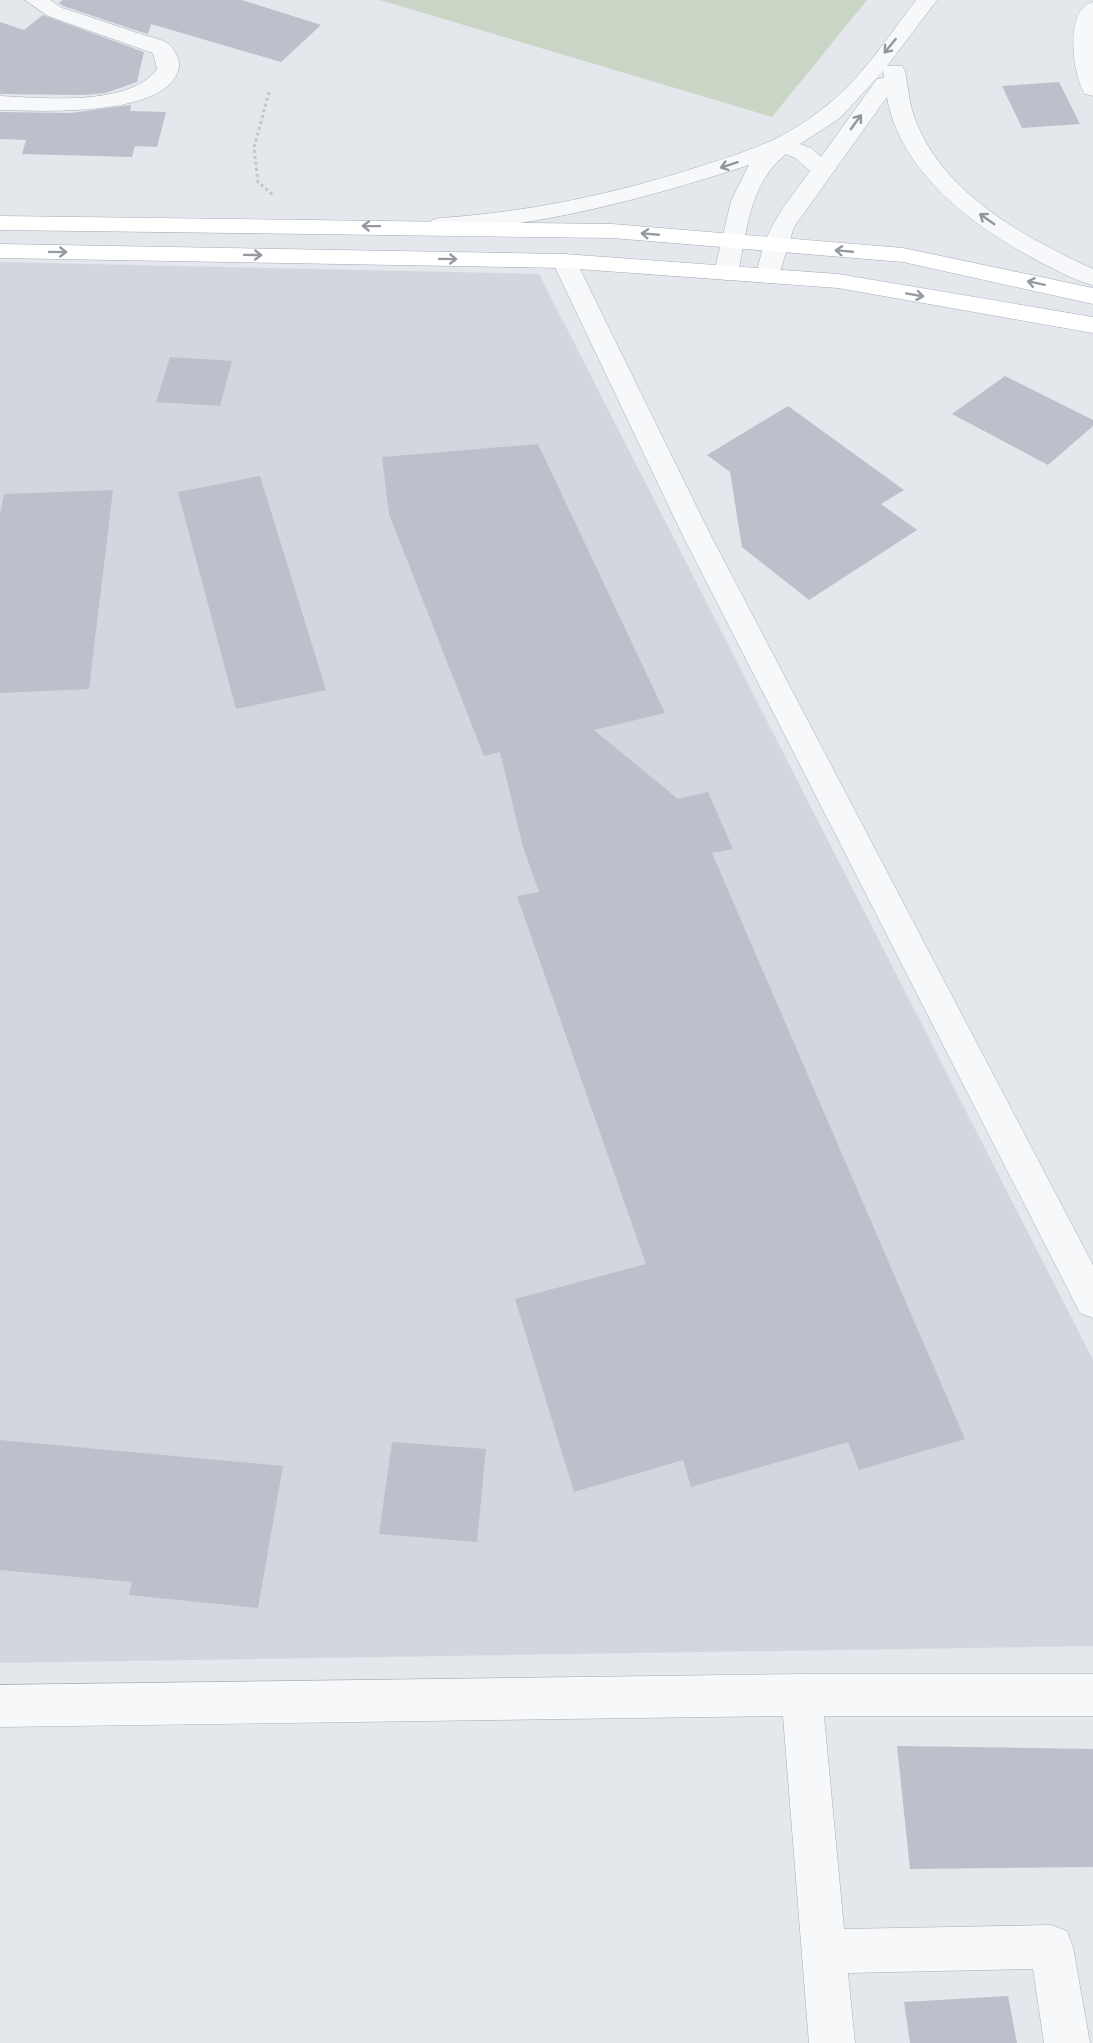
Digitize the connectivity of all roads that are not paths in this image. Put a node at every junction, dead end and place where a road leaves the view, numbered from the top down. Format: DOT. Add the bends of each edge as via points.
graph roads {
  1 [pos="35,0"];
  2 [pos="927,0"];
  3 [pos="951,0"];
  4 [pos="1093,8"];
  5 [pos="894,71"];
  6 [pos="1093,88"];
  7 [pos="4,103"];
  8 [pos="784,146"];
  9 [pos="822,170"];
  10 [pos="0,223"];
  11 [pos="406,226"];
  12 [pos="734,242"];
  13 [pos="774,245"];
  14 [pos="0,250"];
  15 [pos="564,261"];
  16 [pos="726,273"];
  17 [pos="768,276"];
  18 [pos="1093,278"];
  19 [pos="1093,296"];
  20 [pos="1093,325"];
  21 [pos="1093,1301"];
  22 [pos="802,1695"];
  23 [pos="1093,1695"];
  24 [pos="0,1706"];
  25 [pos="824,1951"];
  26 [pos="832,2043"];
  27 [pos="1067,2043"];
  1 -- 7 [label="street" via="55,12 161,48 167,55 168,68 149,90 118,99"];
  2 -- 8 [label="street, one-way" via="851,94 810,130"];
  3 -- 5 [label="street"];
  4 -- 6 [label="street" via="1087,16 1084,65"];
  9 -- 5 [label="street, one-way"];
  18 -- 5 [label="street, one-way" via="1012,236 952,190 914,142 903,117"];
  8 -- 9 [label="street" via="803,153"];
  8 -- 11 [label="street, one-way" via="601,204 504,221"];
  8 -- 12 [label="street" via="751,179"];
  9 -- 13 [label="street" via="788,216"];
  11 -- 10 [label="main road, one-way"];
  12 -- 11 [label="main road, one-way" via="612,231"];
  12 -- 13 [label="main road"];
  12 -- 16 [label="street"];
  13 -- 17 [label="street"];
  19 -- 13 [label="main road, one-way" via="903,255"];
  14 -- 15 [label="main road, one-way"];
  15 -- 16 [label="main road"];
  15 -- 21 [label="street" via="702,545"];
  16 -- 17 [label="main road"];
  17 -- 20 [label="main road, one-way" via="838,281"];
  22 -- 23 [label="street"];
  22 -- 24 [label="street"];
  22 -- 25 [label="street"];
  25 -- 26 [label="street"];
  25 -- 27 [label="street" via="1051,1947"];
}
